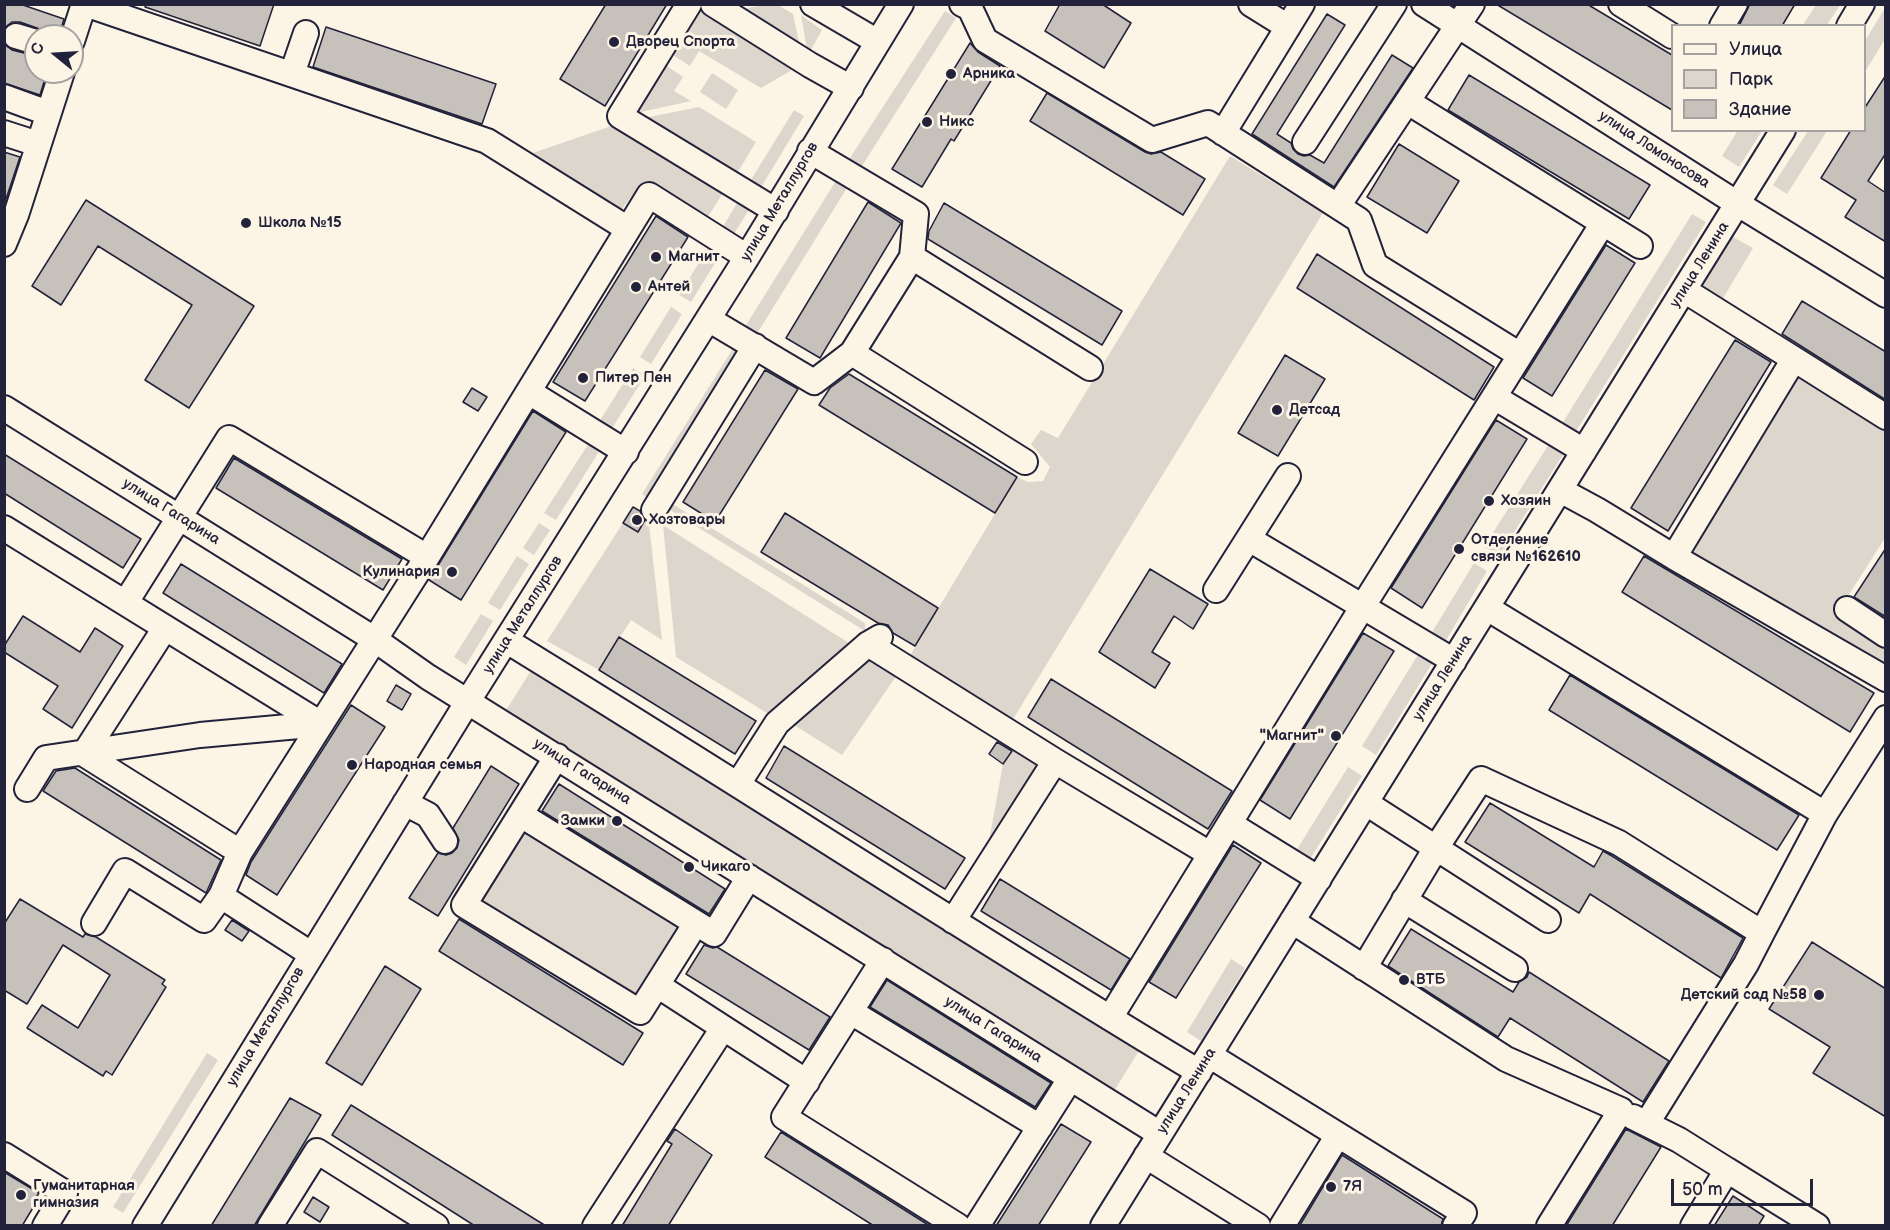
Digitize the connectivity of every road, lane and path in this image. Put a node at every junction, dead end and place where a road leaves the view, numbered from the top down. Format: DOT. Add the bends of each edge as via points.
graph roads {
  1 [pos="85,4"];
  2 [pos="689,4"];
  3 [pos="713,4"];
  4 [pos="813,4"];
  5 [pos="901,4"];
  6 [pos="962,4"];
  7 [pos="1251,4"];
  8 [pos="1302,4"];
  9 [pos="1394,4"];
  10 [pos="1424,4"];
  11 [pos="1472,4"];
  12 [pos="1622,4"];
  13 [pos="1736,4"];
  14 [pos="1862,4"];
  15 [pos="78,24"];
  16 [pos="1723,24"];
  17 [pos="1850,24"];
  18 [pos="1459,26"];
  19 [pos="1288,27"];
  20 [pos="306,33"];
  21 [pos="1671,35"];
  22 [pos="878,42"];
  23 [pos="292,74"];
  24 [pos="58,84"];
  25 [pos="850,88"];
  26 [pos="4,98"];
  27 [pos="1408,102"];
  28 [pos="48,113"];
  29 [pos="1782,132"];
  30 [pos="4,133"];
  31 [pos="1223,133"];
  32 [pos="1305,142"];
  33 [pos="38,144"];
  34 [pos="810,151"];
  35 [pos="1738,204"];
  36 [pos="1338,206"];
  37 [pos="776,211"];
  38 [pos="10,213"];
  39 [pos="1603,223"];
  40 [pos="628,229"];
  41 [pos="4,244"];
  42 [pos="1640,246"];
  43 [pos="747,257"];
  44 [pos="912,257"];
  45 [pos="1684,290"];
  46 [pos="1886,295"];
  47 [pos="708,319"];
  48 [pos="755,346"];
  49 [pos="852,353"];
  50 [pos="1521,355"];
  51 [pos="1794,359"];
  52 [pos="1089,368"];
  53 [pos="529,392"];
  54 [pos="1494,397"];
  55 [pos="4,408"];
  56 [pos="1886,417"];
  57 [pos="1584,451"];
  58 [pos="626,452"];
  59 [pos="1025,462"];
  60 [pos="1288,476"];
  61 [pos="1560,490"];
  62 [pos="654,510"];
  63 [pos="178,517"];
  64 [pos="4,528"];
  65 [pos="1249,539"];
  66 [pos="427,557"];
  67 [pos="1674,557"];
  68 [pos="1216,590"];
  69 [pos="126,602"];
  70 [pos="1363,606"];
  71 [pos="1487,608"];
  72 [pos="1847,609"];
  73 [pos="165,628"];
  74 [pos="1886,635"];
  75 [pos="375,639"];
  76 [pos="507,641"];
  77 [pos="1454,662"];
  78 [pos="1886,679"];
  79 [pos="468,701"];
  80 [pos="1886,718"];
  81 [pos="321,724"];
  82 [pos="84,754"];
  83 [pos="557,756"];
  84 [pos="1055,760"];
  85 [pos="738,784"];
  86 [pos="27,789"];
  87 [pos="405,803"];
  88 [pos="1366,803"];
  89 [pos="1825,814"];
  90 [pos="521,815"];
  91 [pos="1230,824"];
  92 [pos="445,841"];
  93 [pos="1436,848"];
  94 [pos="240,852"];
  95 [pos="1210,854"];
  96 [pos="749,877"];
  97 [pos="1318,879"];
  98 [pos="221,896"];
  99 [pos="1404,900"];
  100 [pos="1548,920"];
  101 [pos="954,921"];
  102 [pos="1292,921"];
  103 [pos="94,923"];
  104 [pos="696,923"];
  105 [pos="1762,933"];
  106 [pos="311,954"];
  107 [pos="883,960"];
  108 [pos="1364,968"];
  109 [pos="1515,969"];
  110 [pos="657,985"];
  111 [pos="851,1012"];
  112 [pos="1110,1018"];
  113 [pos="723,1028"];
  114 [pos="1204,1064"];
  115 [pos="1070,1079"];
  116 [pos="807,1082"];
  117 [pos="1621,1110"];
  118 [pos="1647,1123"];
  119 [pos="1040,1127"];
  120 [pos="1160,1134"];
  121 [pos="1338,1135"];
  122 [pos="4,1155"];
  123 [pos="1146,1156"];
  124 [pos="1727,1170"];
  125 [pos="45,1226"];
  126 [pos="145,1226"];
  127 [pos="270,1226"];
  128 [pos="435,1226"];
  129 [pos="595,1226"];
  130 [pos="958,1226"];
  131 [pos="977,1226"];
  132 [pos="1103,1226"];
  133 [pos="1258,1226"];
  134 [pos="1282,1226"];
  135 [pos="1455,1226"];
  136 [pos="1549,1226"];
  137 [pos="1693,1226"];
  138 [pos="1817,1226"];
  1 -- 15 [label="street"];
  1 -- 23 [label="street"];
  2 -- 37 [label="street" via="620,116"];
  3 -- 25 [label="street"];
  4 -- 22 [label="street"];
  5 -- 22 [label="street, улица Металлургов"];
  6 -- 31 [label="street" via="970,8 985,40 1152,140 1208,123"];
  7 -- 19 [label="street"];
  8 -- 19 [label="street"];
  9 -- 32 [label="street"];
  10 -- 18 [label="street, улица Ломоносова"];
  11 -- 18 [label="street"];
  12 -- 21 [label="street"];
  13 -- 16 [label="street"];
  14 -- 17 [label="street"];
  18 -- 27 [label="street"];
  18 -- 35 [label="street, улица Ломоносова"];
  19 -- 31 [label="street"];
  20 -- 23 [label="street"];
  22 -- 25 [label="street, улица Металлургов"];
  23 -- 40 [label="street" via="487,141"];
  24 -- 28 [label="street"];
  25 -- 34 [label="street, улица Металлургов"];
  26 -- 28 [label="street"];
  27 -- 36 [label="street"];
  27 -- 39 [label="street"];
  28 -- 33 [label="street"];
  29 -- 35 [label="street, улица Ленина"];
  30 -- 33 [label="street"];
  31 -- 36 [label="street"];
  33 -- 38 [label="street"];
  34 -- 37 [label="street, улица Металлургов"];
  34 -- 44 [label="street" via="916,214"];
  35 -- 45 [label="street, улица Ленина"];
  35 -- 46 [label="street, улица Ломоносова"];
  36 -- 50 [label="street" via="1359,220 1375,265"];
  37 -- 43 [label="street, улица Металлургов"];
  38 -- 41 [label="street"];
  39 -- 42 [label="street"];
  39 -- 50 [label="street"];
  40 -- 43 [label="street" via="649,195"];
  40 -- 53 [label="street"];
  43 -- 47 [label="street, улица Металлургов"];
  44 -- 49 [label="street"];
  44 -- 52 [label="street"];
  45 -- 51 [label="street"];
  45 -- 57 [label="street, улица Ленина"];
  47 -- 48 [label="street"];
  47 -- 58 [label="street, улица Металлургов"];
  48 -- 49 [label="street" via="814,382"];
  48 -- 62 [label="street"];
  49 -- 59 [label="street"];
  50 -- 54 [label="street"];
  51 -- 56 [label="street"];
  51 -- 67 [label="street"];
  53 -- 58 [label="street"];
  53 -- 66 [label="street"];
  54 -- 57 [label="street"];
  54 -- 70 [label="street"];
  55 -- 63 [label="street, улица Гагарина"];
  57 -- 61 [label="street, улица Ленина"];
  58 -- 76 [label="street, улица Металлургов"];
  60 -- 65 [label="street"];
  61 -- 67 [label="street"];
  61 -- 71 [label="street, улица Ленина"];
  63 -- 66 [label="street" via="229,438"];
  63 -- 69 [label="street"];
  63 -- 75 [label="street, улица Гагарина"];
  64 -- 69 [label="street"];
  65 -- 68 [label="street"];
  65 -- 70 [label="street"];
  66 -- 75 [label="street"];
  67 -- 78 [label="street"];
  69 -- 73 [label="street"];
  70 -- 77 [label="street"];
  70 -- 91 [label="street"];
  71 -- 77 [label="street, улица Ленина"];
  71 -- 89 [label="street"];
  72 -- 74 [label="street"];
  73 -- 81 [label="street"];
  73 -- 82 [label="street"];
  75 -- 79 [label="street, улица Гагарина"];
  75 -- 81 [label="street"];
  76 -- 79 [label="street, улица Металлургов"];
  76 -- 85 [label="street"];
  77 -- 88 [label="street, улица Ленина"];
  79 -- 83 [label="street, улица Гагарина"];
  79 -- 87 [label="street, улица Металлургов"];
  80 -- 89 [label="street"];
  81 -- 82 [label="street" via="200,735"];
  81 -- 94 [label="street"];
  82 -- 86 [label="street" via="46,758"];
  82 -- 94 [label="street"];
  83 -- 90 [label="street"];
  83 -- 96 [label="street, улица Гагарина"];
  84 -- 85 [label="street" via="874,640 777,723"];
  84 -- 95 [label="street"];
  84 -- 101 [label="street"];
  85 -- 101 [label="street"];
  87 -- 92 [label="street" via="428,815"];
  87 -- 106 [label="street, улица Металлургов"];
  88 -- 93 [label="street"];
  88 -- 97 [label="street, улица Ленина"];
  89 -- 105 [label="street"];
  90 -- 104 [label="street"];
  90 -- 110 [label="street" via="464,905 640,1011"];
  91 -- 95 [label="street"];
  91 -- 97 [label="street"];
  93 -- 99 [label="street"];
  93 -- 100 [label="street"];
  93 -- 105 [label="street" via="1481,779 1619,843"];
  94 -- 98 [label="street"];
  95 -- 112 [label="street"];
  96 -- 104 [label="street" via="714,934"];
  96 -- 107 [label="street, улица Гагарина"];
  97 -- 102 [label="street, улица Ленина"];
  98 -- 103 [label="street" via="204,920 125,871"];
  98 -- 106 [label="street"];
  99 -- 108 [label="street"];
  99 -- 109 [label="street"];
  101 -- 112 [label="street"];
  102 -- 108 [label="street"];
  102 -- 114 [label="street, улица Ленина"];
  104 -- 110 [label="street"];
  105 -- 118 [label="street"];
  106 -- 126 [label="street, улица Металлургов"];
  107 -- 111 [label="street"];
  107 -- 115 [label="street, улица Гагарина"];
  108 -- 117 [label="street" via="1506,1059"];
  110 -- 113 [label="street"];
  111 -- 116 [label="street"];
  111 -- 119 [label="street"];
  112 -- 114 [label="street"];
  113 -- 116 [label="street"];
  113 -- 129 [label="street"];
  114 -- 120 [label="street, улица Ленина"];
  114 -- 121 [label="street"];
  115 -- 119 [label="street"];
  115 -- 120 [label="street, улица Гагарина"];
  116 -- 130 [label="street" via="784,1117"];
  117 -- 118 [label="street"];
  117 -- 136 [label="street"];
  118 -- 124 [label="street"];
  119 -- 131 [label="street"];
  120 -- 123 [label="street, улица Ленина"];
  121 -- 134 [label="street"];
  121 -- 135 [label="street" via="1464,1213"];
  122 -- 125 [label="street" via="65,1193"];
  123 -- 132 [label="street, улица Ленина"];
  123 -- 133 [label="street"];
  124 -- 137 [label="street"];
  124 -- 138 [label="street"];
  127 -- 128 [label="street" via="317,1151"];
}
